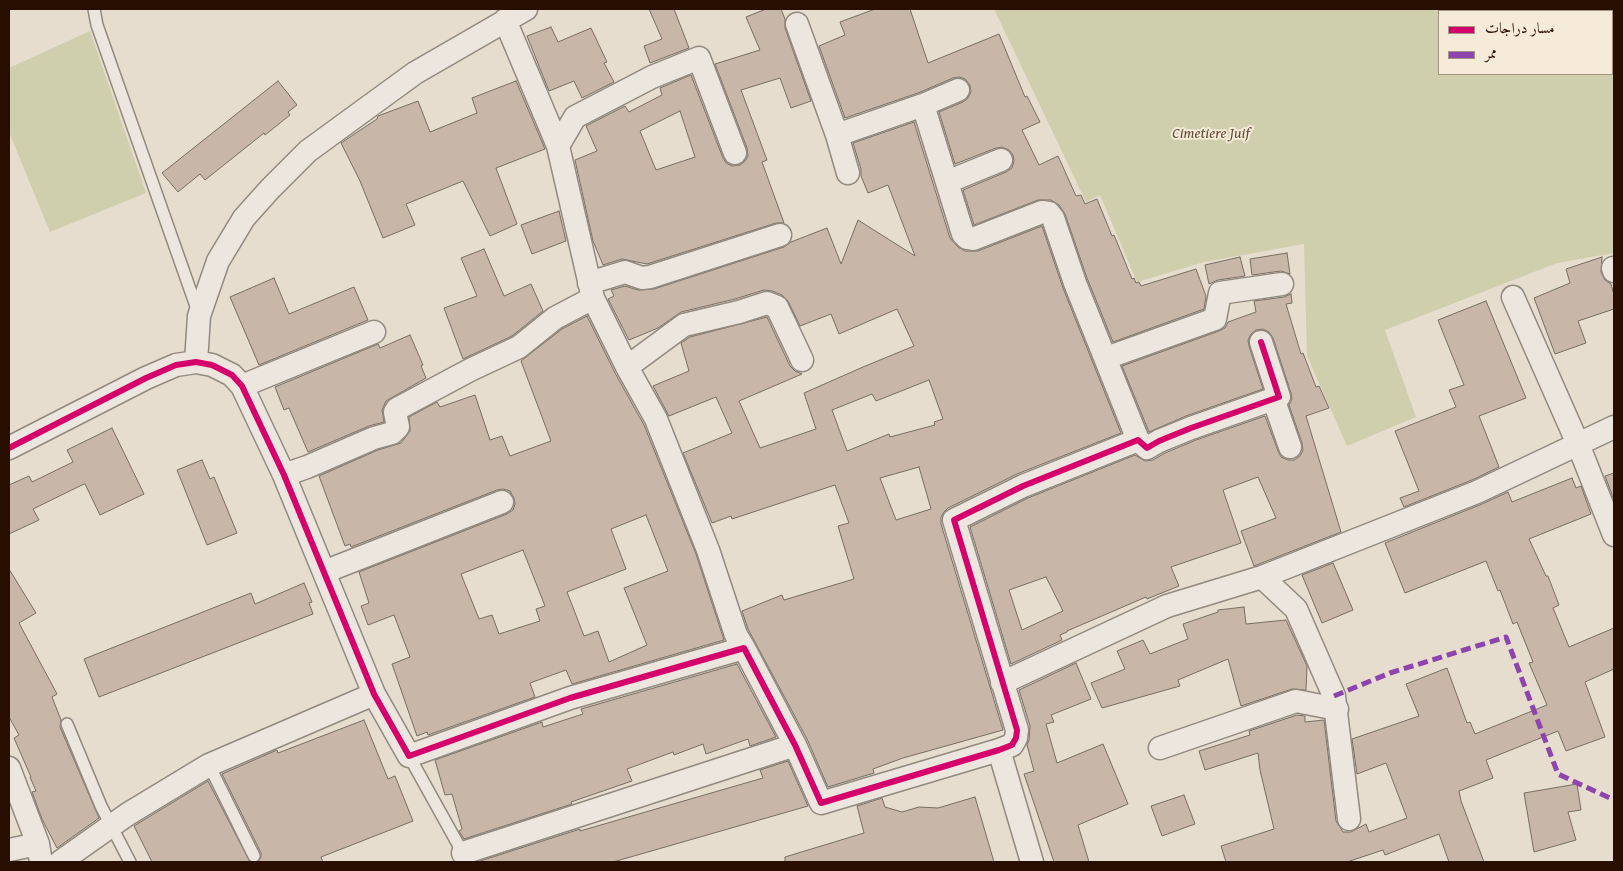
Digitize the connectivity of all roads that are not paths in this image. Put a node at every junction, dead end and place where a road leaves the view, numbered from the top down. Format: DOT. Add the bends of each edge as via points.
graph roads {
  1 [pos="94,9"];
  2 [pos="526,9"];
  3 [pos="505,20"];
  4 [pos="797,24"];
  5 [pos="958,90"];
  6 [pos="923,105"];
  7 [pos="837,136"];
  8 [pos="558,146"];
  9 [pos="735,153"];
  10 [pos="1001,160"];
  11 [pos="848,172"];
  12 [pos="947,182"];
  13 [pos="780,235"];
  14 [pos="1282,284"];
  15 [pos="591,290"];
  16 [pos="1513,297"];
  17 [pos="199,316"];
  18 [pos="374,332"];
  19 [pos="1261,342"];
  20 [pos="1106,358"];
  21 [pos="802,360"];
  22 [pos="196,362"];
  23 [pos="627,367"];
  24 [pos="242,386"];
  25 [pos="1273,398"];
  26 [pos="1614,427"];
  27 [pos="1138,440"];
  28 [pos="1578,444"];
  29 [pos="1290,447"];
  30 [pos="9,448"];
  31 [pos="284,475"];
  32 [pos="502,502"];
  33 [pos="1614,534"];
  34 [pos="324,572"];
  35 [pos="1262,577"];
  36 [pos="744,648"];
  37 [pos="1002,683"];
  38 [pos="374,694"];
  39 [pos="1337,710"];
  40 [pos="67,724"];
  41 [pos="795,745"];
  42 [pos="1160,748"];
  43 [pos="999,750"];
  44 [pos="409,756"];
  45 [pos="209,765"];
  46 [pos="9,768"];
  47 [pos="1349,820"];
  48 [pos="111,826"];
  49 [pos="9,850"];
  50 [pos="39,853"];
  51 [pos="254,856"];
  52 [pos="465,858"];
  53 [pos="60,862"];
  54 [pos="130,862"];
  55 [pos="1032,862"];
  1 -- 17 [label="lane"];
  2 -- 3 [label="street"];
  3 -- 8 [label="street"];
  3 -- 17 [label="street" via="415,73 308,151 244,218 218,260"];
  4 -- 7 [label="street"];
  5 -- 6 [label="street"];
  6 -- 7 [label="street"];
  6 -- 12 [label="street"];
  7 -- 11 [label="street"];
  8 -- 9 [label="street" via="575,117 652,77 699,58"];
  8 -- 15 [label="street"];
  10 -- 12 [label="street"];
  12 -- 20 [label="street" via="967,238 1049,212"];
  13 -- 15 [label="street" via="642,278 624,272"];
  14 -- 20 [label="street" via="1220,293 1215,319"];
  15 -- 23 [label="street"];
  15 -- 31 [label="street" via="518,346 396,409 398,426 392,433"];
  16 -- 28 [label="street"];
  17 -- 22 [label="street"];
  18 -- 24 [label="street"];
  19 -- 25 [label="street" via="1279,397"];
  20 -- 27 [label="street"];
  21 -- 23 [label="street" via="777,307 767,303 684,325"];
  22 -- 24 [label="street" via="212,365 232,375"];
  22 -- 30 [label="street" via="176,365 154,374"];
  23 -- 36 [label="street" via="656,419 705,541 736,635"];
  24 -- 31 [label="street"];
  25 -- 27 [label="street" via="1159,440 1146,448"];
  25 -- 29 [label="street"];
  26 -- 28 [label="street"];
  27 -- 37 [label="street" via="1023,486 954,520"];
  28 -- 33 [label="street"];
  28 -- 35 [label="street" via="1477,492"];
  31 -- 34 [label="street"];
  32 -- 34 [label="street"];
  34 -- 38 [label="street"];
  35 -- 37 [label="street" via="1167,606"];
  35 -- 39 [label="street" via="1296,609"];
  36 -- 41 [label="street"];
  36 -- 44 [label="street" via="570,698"];
  37 -- 43 [label="street" via="1017,730 1012,745"];
  38 -- 44 [label="street"];
  38 -- 45 [label="street"];
  39 -- 42 [label="street" via="1296,701"];
  39 -- 47 [label="street"];
  40 -- 48 [label="lane"];
  41 -- 43 [label="street" via="820,803"];
  41 -- 52 [label="street"];
  43 -- 55 [label="street"];
  44 -- 52 [label="lane"];
  45 -- 48 [label="street"];
  45 -- 51 [label="lane"];
  46 -- 50 [label="street"];
  48 -- 53 [label="street"];
  48 -- 54 [label="lane"];
  49 -- 50 [label="street"];
}
